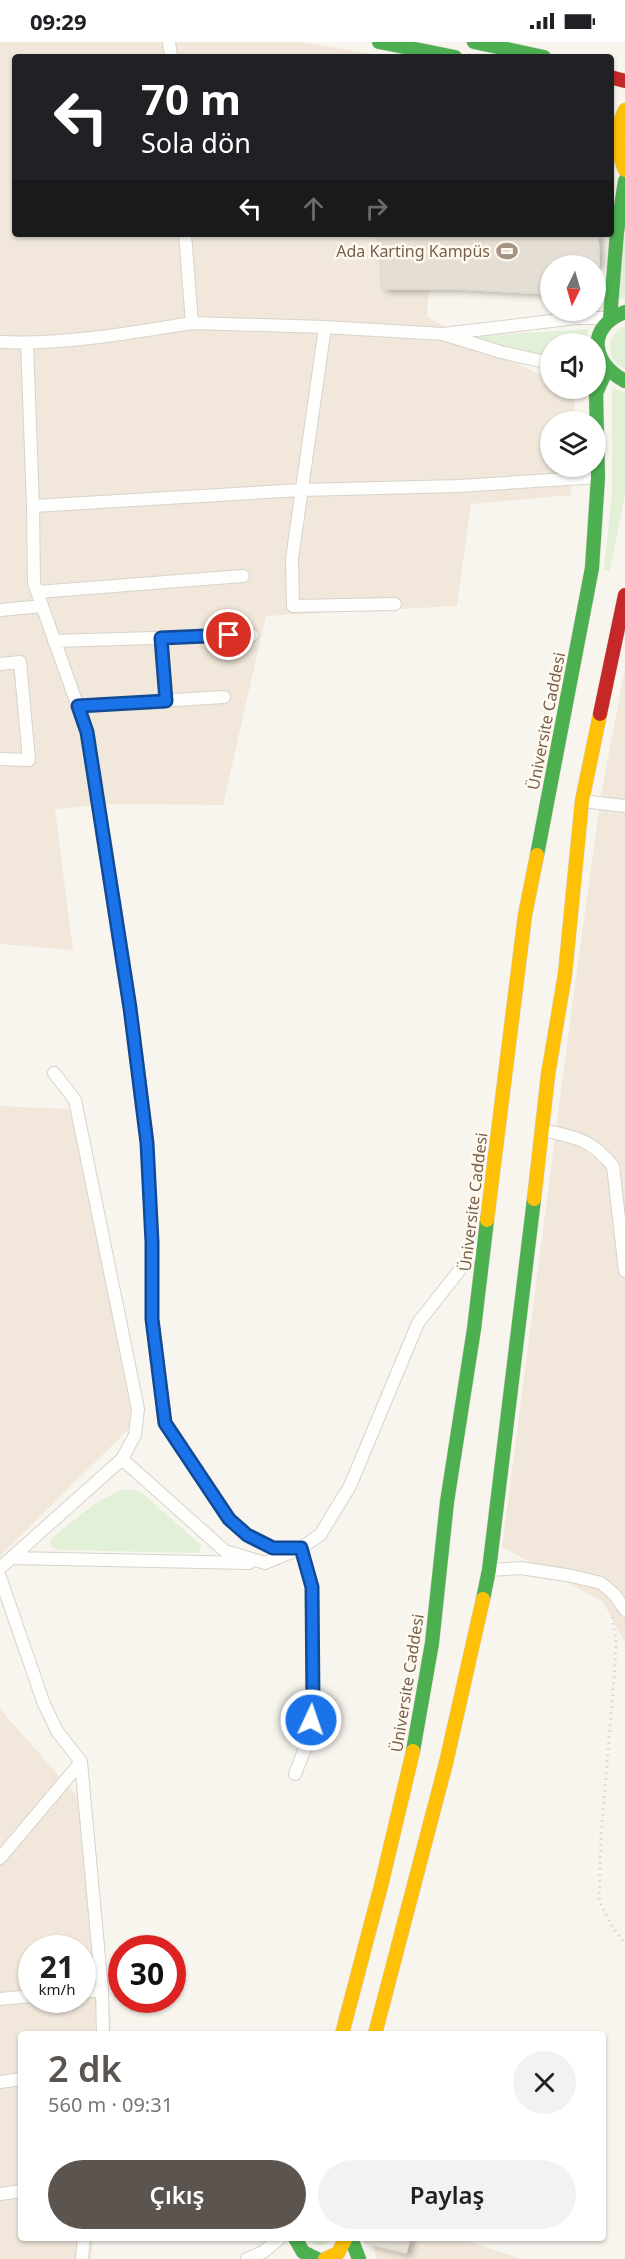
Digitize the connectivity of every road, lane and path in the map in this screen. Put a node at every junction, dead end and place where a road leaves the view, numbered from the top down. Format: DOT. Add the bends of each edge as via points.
graph roads {
  1 [pos="379,42"];
  2 [pos="474,42"];
  3 [pos="495,44"];
  4 [pos="440,54"];
  5 [pos="533,54"];
  6 [pos="625,110"];
  7 [pos="614,144"];
  8 [pos="625,170"];
  9 [pos="625,181"];
  10 [pos="185,237"];
  11 [pos="625,312"];
  12 [pos="610,318"];
  13 [pos="192,323"];
  14 [pos="326,327"];
  15 [pos="599,333"];
  16 [pos="443,334"];
  17 [pos="0,342"];
  18 [pos="27,343"];
  19 [pos="540,361"];
  20 [pos="606,370"];
  21 [pos="625,381"];
  22 [pos="598,477"];
  23 [pos="302,490"];
  24 [pos="33,506"];
  25 [pos="243,576"];
  26 [pos="37,591"];
  27 [pos="625,595"];
  28 [pos="395,604"];
  29 [pos="42,606"];
  30 [pos="0,610"];
  31 [pos="252,635"];
  32 [pos="161,638"];
  33 [pos="54,641"];
  34 [pos="0,664"];
  35 [pos="224,697"];
  36 [pos="166,701"];
  37 [pos="78,706"];
  38 [pos="0,759"];
  39 [pos="582,801"];
  40 [pos="625,806"];
  41 [pos="54,1073"];
  42 [pos="543,1130"];
  43 [pos="484,1239"];
  44 [pos="625,1271"];
  45 [pos="122,1459"];
  46 [pos="301,1548"];
  47 [pos="10,1558"];
  48 [pos="265,1563"];
  49 [pos="0,1568"];
  50 [pos="489,1570"];
  51 [pos="0,1577"];
  52 [pos="625,1610"];
  53 [pos="611,1613"];
  54 [pos="81,1762"];
  55 [pos="295,1774"];
  56 [pos="0,1858"];
  57 [pos="625,1944"];
  58 [pos="102,1990"];
  59 [pos="96,1991"];
  60 [pos="18,1997"];
  61 [pos="0,1999"];
  62 [pos="103,2031"];
  63 [pos="343,2031"];
  64 [pos="376,2031"];
  65 [pos="18,2079"];
  66 [pos="0,2082"];
  67 [pos="18,2191"];
  68 [pos="0,2194"];
  69 [pos="84,2241"];
  70 [pos="276,2241"];
  71 [pos="296,2241"];
  72 [pos="347,2241"];
  73 [pos="350,2241"];
  74 [pos="312,2258"];
  75 [pos="81,2259"];
  76 [pos="247,2259"];
  77 [pos="359,2259"];
  1 -- 4 [label="main road"];
  2 -- 3 [label="main road"];
  3 -- 5 [label="main road"];
  6 -- 7 [label="main road"];
  7 -- 8 [label="main road"];
  9 -- 12 [label="main road" via="615,244"];
  10 -- 13 [label="street"];
  11 -- 12 [label="main road"];
  12 -- 15 [label="main road"];
  12 -- 16 [label="street" via="576,318"];
  13 -- 14 [label="street"];
  13 -- 18 [label="street" via="103,337"];
  14 -- 16 [label="street"];
  14 -- 23 [label="street"];
  16 -- 19 [label="street"];
  17 -- 18 [label="street"];
  18 -- 24 [label="street"];
  20 -- 21 [label="main road"];
  22 -- 23 [label="street"];
  22 -- 43 [label="main road, Üniversite Caddesi" via="592,568 525,915"];
  23 -- 24 [label="street"];
  23 -- 28 [label="street" via="292,559 293,606"];
  24 -- 26 [label="street"];
  25 -- 26 [label="street"];
  26 -- 29 [label="street"];
  27 -- 39 [label="main road"];
  29 -- 30 [label="street"];
  29 -- 33 [label="street"];
  31 -- 32 [label="street"];
  32 -- 33 [label="street"];
  32 -- 36 [label="street"];
  33 -- 37 [label="street"];
  34 -- 38 [label="street" via="20,662 29,760"];
  35 -- 36 [label="street"];
  36 -- 37 [label="street"];
  37 -- 46 [label="street" via="87,732 145,1131 152,1319 165,1423 229,1519 247,1535 273,1548"];
  39 -- 40 [label="street"];
  39 -- 42 [label="main road" via="565,974"];
  41 -- 45 [label="street" via="75,1100 138,1409 135,1435"];
  42 -- 44 [label="street" via="584,1140 613,1166"];
  42 -- 50 [label="main road"];
  43 -- 46 [label="street" via="418,1323 350,1486 320,1535"];
  43 -- 63 [label="main road, Üniversite Caddesi" via="432,1643 414,1746"];
  45 -- 47 [label="street"];
  45 -- 48 [label="street" via="225,1551"];
  46 -- 48 [label="street"];
  46 -- 55 [label="street" via="312,1587 313,1703 309,1738"];
  47 -- 48 [label="street"];
  47 -- 49 [label="street"];
  50 -- 52 [label="street" via="520,1568 602,1583"];
  50 -- 64 [label="main road" via="446,1763"];
  51 -- 54 [label="street" via="44,1704 57,1731"];
  53 -- 57 [label="path" via="615,1666 599,1900"];
  54 -- 56 [label="street"];
  54 -- 58 [label="street"];
  58 -- 59 [label="street"];
  58 -- 62 [label="street"];
  60 -- 61 [label="street"];
  65 -- 66 [label="street"];
  67 -- 68 [label="street"];
  69 -- 75 [label="street"];
  70 -- 76 [label="street"];
  71 -- 74 [label="main road"];
  72 -- 74 [label="main road" via="338,2253"];
  73 -- 77 [label="main road"];
}
